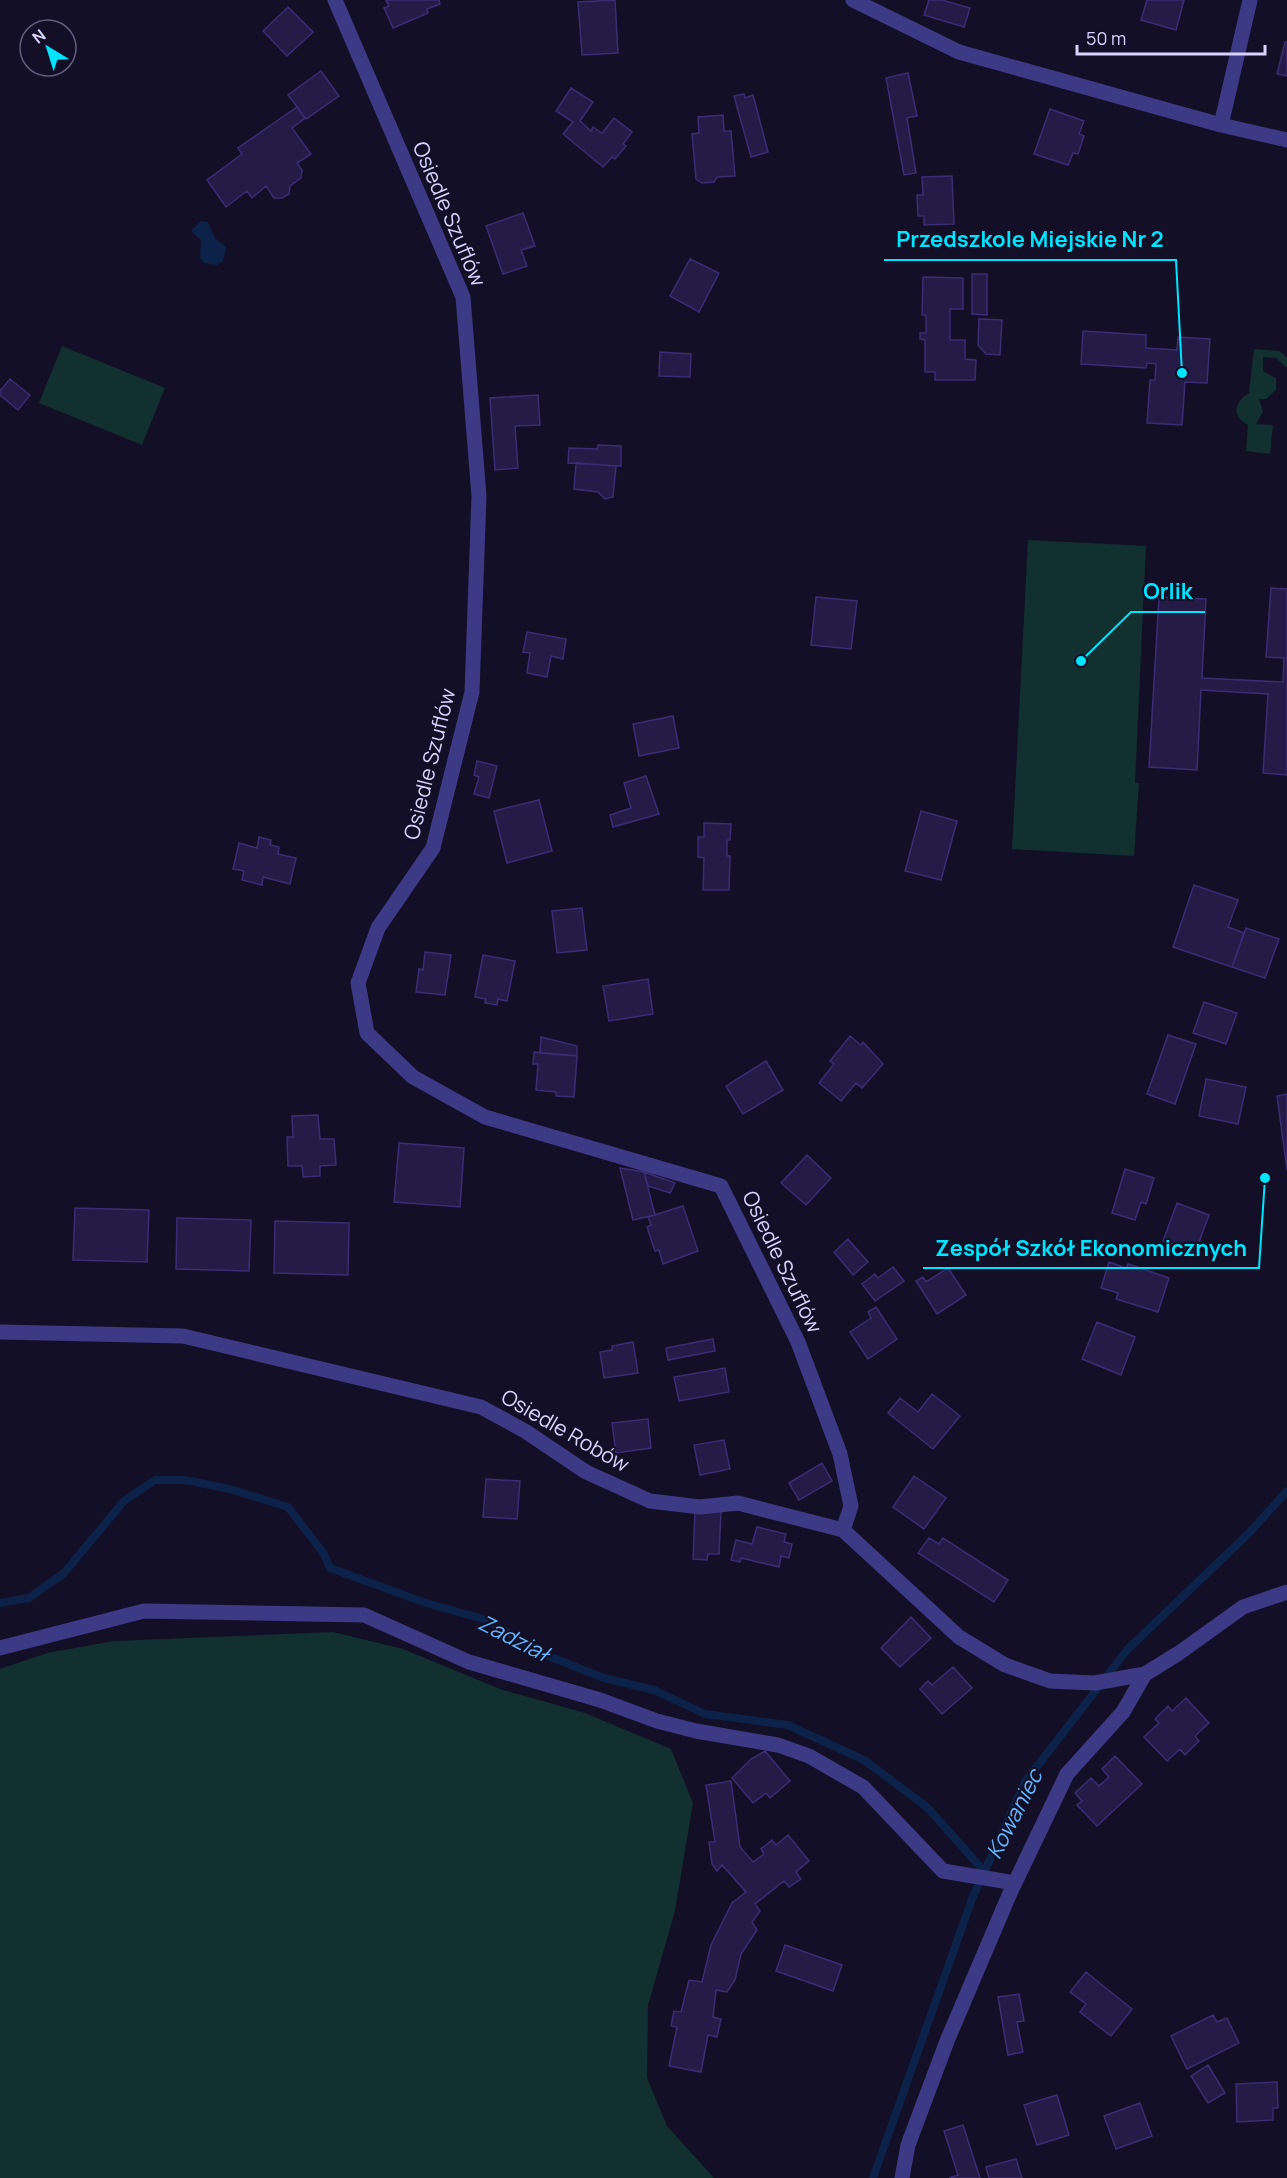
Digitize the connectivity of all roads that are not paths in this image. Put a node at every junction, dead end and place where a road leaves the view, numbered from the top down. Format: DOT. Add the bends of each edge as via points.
graph roads {
  1 [pos="335,0"];
  2 [pos="853,0"];
  3 [pos="1250,0"];
  4 [pos="1221,125"];
  5 [pos="1287,140"];
  6 [pos="0,1332"];
  7 [pos="843,1530"];
  8 [pos="1287,1592"];
  9 [pos="0,1648"];
  10 [pos="1145,1674"];
  11 [pos="1015,1883"];
  12 [pos="902,2178"];
  1 -- 7 [label="street, Osiedle Szuflów" via="463,297 479,496 472,692 433,848 378,928 358,982 367,1033 413,1077 484,1117 721,1186 798,1342 840,1454 851,1506"];
  2 -- 4 [label="street" via="958,52"];
  3 -- 4 [label="street"];
  4 -- 5 [label="street"];
  6 -- 7 [label="street, Osiedle Robów" via="183,1335 481,1407 586,1472 651,1500 700,1507 738,1503"];
  7 -- 10 [label="street, Osiedle Robów" via="959,1636 1014,1669 1071,1684"];
  8 -- 10 [label="street, Osiedle Robów" via="1243,1607"];
  9 -- 11 [label="street" via="144,1611 364,1615 469,1662 657,1721 778,1745 809,1756 863,1787 943,1871"];
  10 -- 11 [label="street" via="1123,1712 1067,1774"];
  11 -- 12 [label="street" via="947,2041 908,2145"];
}
